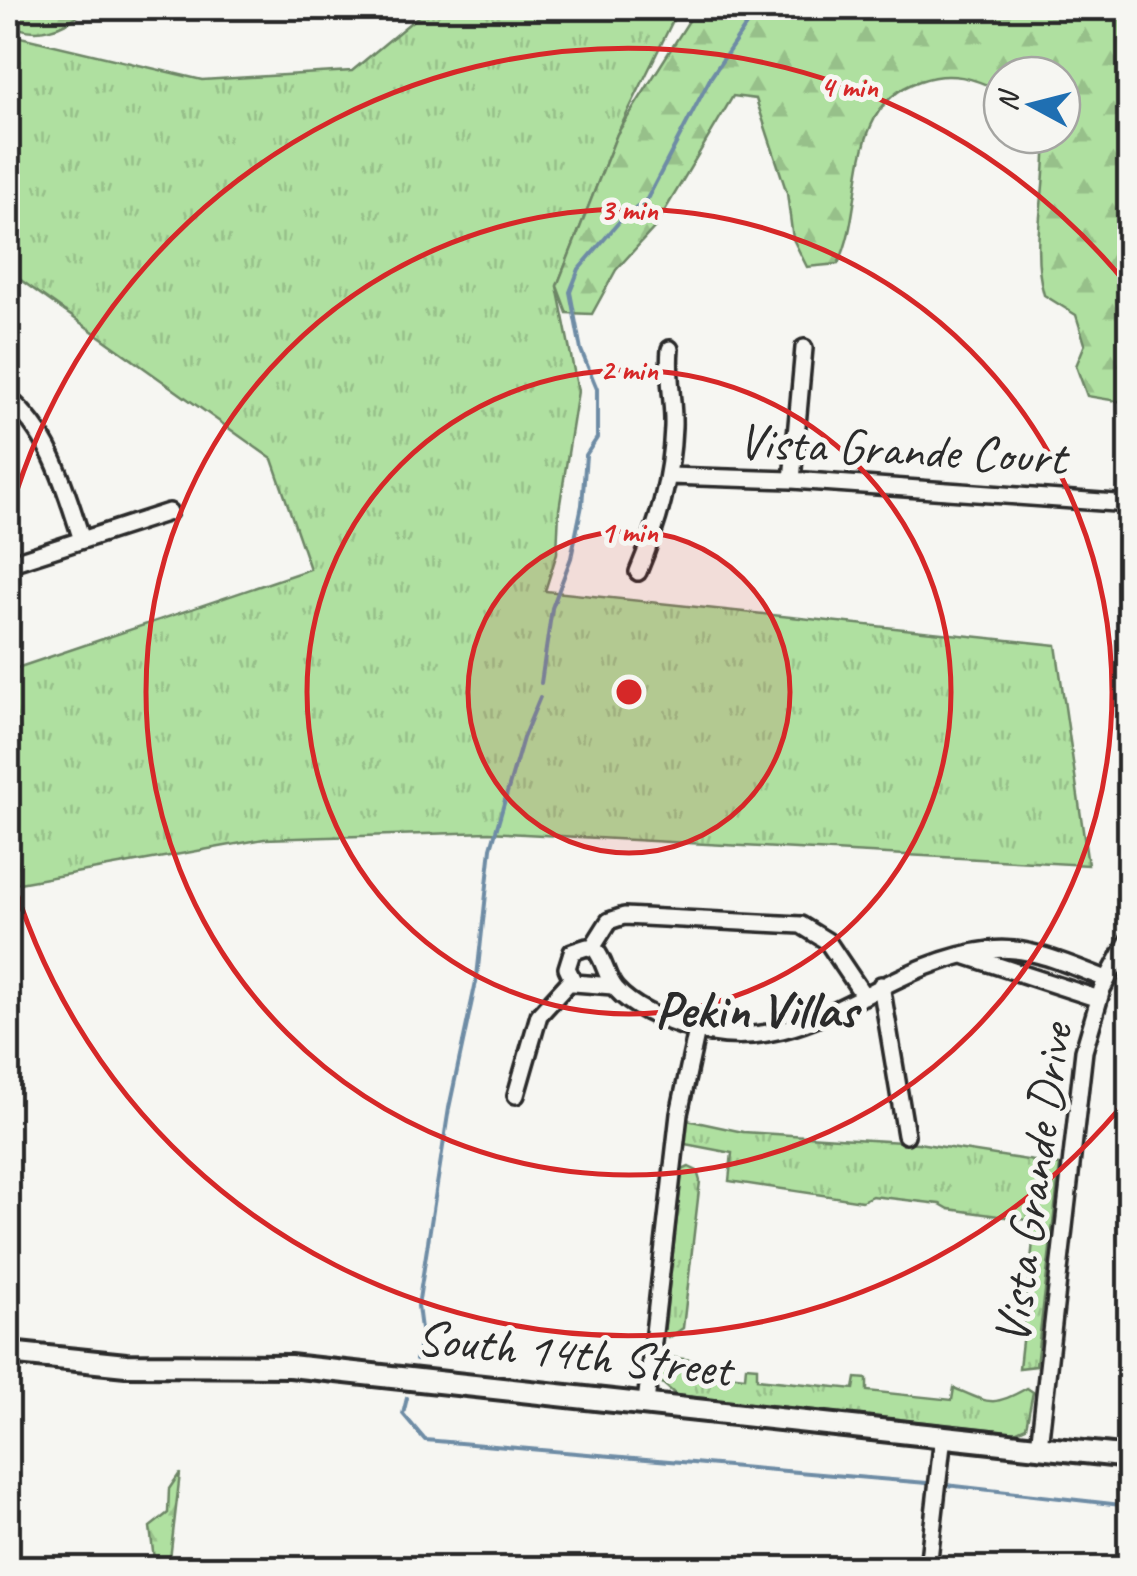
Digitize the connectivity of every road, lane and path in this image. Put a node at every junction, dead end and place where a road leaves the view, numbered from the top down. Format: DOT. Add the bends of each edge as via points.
graph roads {
  1 [pos="804,348"];
  2 [pos="670,349"];
  3 [pos="8,398"];
  4 [pos="669,476"];
  5 [pos="792,480"];
  6 [pos="1130,504"];
  7 [pos="169,512"];
  8 [pos="82,540"];
  9 [pos="8,564"];
  10 [pos="638,572"];
  11 [pos="1130,938"];
  12 [pos="592,948"];
  13 [pos="967,956"];
  14 [pos="1107,979"];
  15 [pos="572,980"];
  16 [pos="881,984"];
  17 [pos="613,986"];
  18 [pos="864,996"];
  19 [pos="1098,999"];
  20 [pos="697,1030"];
  21 [pos="516,1094"];
  22 [pos="906,1134"];
  23 [pos="8,1353"];
  24 [pos="646,1404"];
  25 [pos="943,1436"];
  26 [pos="1039,1447"];
  27 [pos="1130,1457"];
  28 [pos="928,1568"];
  1 -- 5 [label="street"];
  2 -- 4 [label="street"];
  3 -- 8 [label="street" via="54,459"];
  4 -- 5 [label="street, Vista Grande Court"];
  4 -- 10 [label="street"];
  5 -- 6 [label="street, Vista Grande Court"];
  7 -- 8 [label="street"];
  8 -- 9 [label="street"];
  11 -- 14 [label="street, Vista Grande Drive"];
  12 -- 15 [label="street" via="572,952"];
  12 -- 17 [label="street"];
  12 -- 18 [label="street" via="609,921 624,916 800,925 826,941"];
  13 -- 14 [label="street" via="1028,952"];
  13 -- 16 [label="street" via="924,964"];
  13 -- 19 [label="street"];
  14 -- 19 [label="street, Vista Grande Drive"];
  15 -- 17 [label="street"];
  15 -- 21 [label="street" via="539,1016"];
  16 -- 18 [label="street"];
  16 -- 22 [label="street"];
  17 -- 20 [label="street" via="654,1015"];
  18 -- 20 [label="street" via="820,1021 772,1033"];
  19 -- 26 [label="street, Vista Grande Drive" via="1084,1051"];
  20 -- 24 [label="street" via="678,1114"];
  23 -- 24 [label="main road, South 14th Street" via="126,1365 290,1366"];
  24 -- 25 [label="main road, South 14th Street"];
  25 -- 26 [label="main road, South 14th Street"];
  25 -- 28 [label="street"];
  26 -- 27 [label="main road, South 14th Street"];
}
